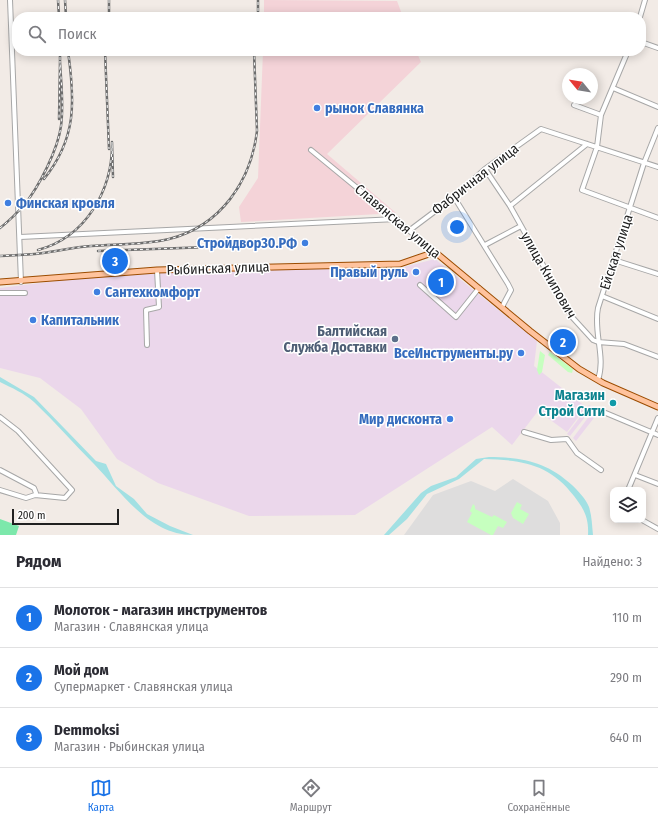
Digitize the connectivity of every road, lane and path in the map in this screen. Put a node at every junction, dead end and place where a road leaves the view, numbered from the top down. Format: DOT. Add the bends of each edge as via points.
graph roads {
  1 [pos="10,0"];
  2 [pos="645,0"];
  3 [pos="641,12"];
  4 [pos="646,44"];
  5 [pos="12,47"];
  6 [pos="658,48"];
  7 [pos="12,56"];
  8 [pos="626,56"];
  9 [pos="613,88"];
  10 [pos="574,105"];
  11 [pos="658,107"];
  12 [pos="601,115"];
  13 [pos="658,128"];
  14 [pos="587,144"];
  15 [pos="597,147"];
  16 [pos="311,150"];
  17 [pos="644,163"];
  18 [pos="658,167"];
  19 [pos="485,169"];
  20 [pos="454,197"];
  21 [pos="510,206"];
  22 [pos="630,207"];
  23 [pos="658,218"];
  24 [pos="397,219"];
  25 [pos="521,226"];
  26 [pos="410,230"];
  27 [pos="20,237"];
  28 [pos="485,245"];
  29 [pos="435,252"];
  30 [pos="614,260"];
  31 [pos="157,270"];
  32 [pos="658,274"];
  33 [pos="0,282"];
  34 [pos="21,282"];
  35 [pos="420,285"];
  36 [pos="479,288"];
  37 [pos="0,293"];
  38 [pos="25,293"];
  39 [pos="602,296"];
  40 [pos="502,307"];
  41 [pos="658,319"];
  42 [pos="598,342"];
  43 [pos="147,345"];
  44 [pos="658,357"];
  45 [pos="598,380"];
  46 [pos="658,407"];
  47 [pos="601,411"];
  48 [pos="0,417"];
  49 [pos="658,418"];
  50 [pos="524,432"];
  51 [pos="652,432"];
  52 [pos="658,435"];
  53 [pos="0,470"];
  54 [pos="601,470"];
  55 [pos="635,475"];
  56 [pos="658,484"];
  57 [pos="629,487"];
  58 [pos="0,490"];
  59 [pos="34,496"];
  60 [pos="646,522"];
  61 [pos="658,529"];
  1 -- 5 [label="street"];
  2 -- 3 [label="street"];
  4 -- 6 [label="street"];
  7 -- 27 [label="street"];
  8 -- 9 [label="street"];
  9 -- 11 [label="street"];
  9 -- 12 [label="street"];
  10 -- 12 [label="street"];
  12 -- 15 [label="street"];
  13 -- 17 [label="street, Ейская улица"];
  14 -- 15 [label="street"];
  14 -- 19 [label="street, Фабричная улица" via="541,129"];
  14 -- 21 [label="street"];
  15 -- 17 [label="street"];
  15 -- 22 [label="street" via="582,190"];
  16 -- 24 [label="street, Славянская улица"];
  17 -- 18 [label="street"];
  17 -- 22 [label="street, Ейская улица"];
  19 -- 20 [label="street, Фабричная улица"];
  19 -- 21 [label="street, улица Книпович"];
  20 -- 26 [label="street, Фабричная улица"];
  20 -- 28 [label="street"];
  21 -- 25 [label="street, улица Книпович"];
  22 -- 23 [label="street"];
  22 -- 30 [label="street, Ейская улица"];
  24 -- 26 [label="street, Славянская улица"];
  24 -- 27 [label="street"];
  25 -- 28 [label="street"];
  25 -- 42 [label="street, улица Книпович" via="572,317 588,336"];
  26 -- 29 [label="street, Славянская улица"];
  27 -- 34 [label="street"];
  28 -- 40 [label="street" via="511,290"];
  29 -- 31 [label="main road, Рыбинская улица" via="400,264"];
  29 -- 36 [label="main road, Славянская улица"];
  30 -- 32 [label="street"];
  30 -- 39 [label="street, Ейская улица"];
  31 -- 34 [label="main road, Рыбинская улица"];
  31 -- 43 [label="street" via="159,307 146,310"];
  33 -- 34 [label="main road, Рыбинская улица"];
  35 -- 36 [label="street" via="456,317"];
  36 -- 40 [label="main road, Славянская улица"];
  37 -- 38 [label="street"];
  39 -- 41 [label="street"];
  39 -- 42 [label="street, Ейская улица" via="595,322"];
  40 -- 45 [label="main road, Славянская улица" via="579,369"];
  42 -- 44 [label="street" via="624,344"];
  42 -- 45 [label="street, Ейская улица" via="601,365"];
  45 -- 46 [label="main road, Славянская улица"];
  47 -- 51 [label="street"];
  48 -- 59 [label="street" via="18,430 72,490 65,498"];
  49 -- 51 [label="street"];
  50 -- 54 [label="street" via="551,440 567,439 577,453"];
  51 -- 52 [label="street"];
  51 -- 55 [label="street"];
  53 -- 59 [label="street" via="34,488"];
  55 -- 56 [label="street"];
  55 -- 57 [label="street"];
  58 -- 59 [label="street" via="26,498"];
  60 -- 61 [label="street"];
}
